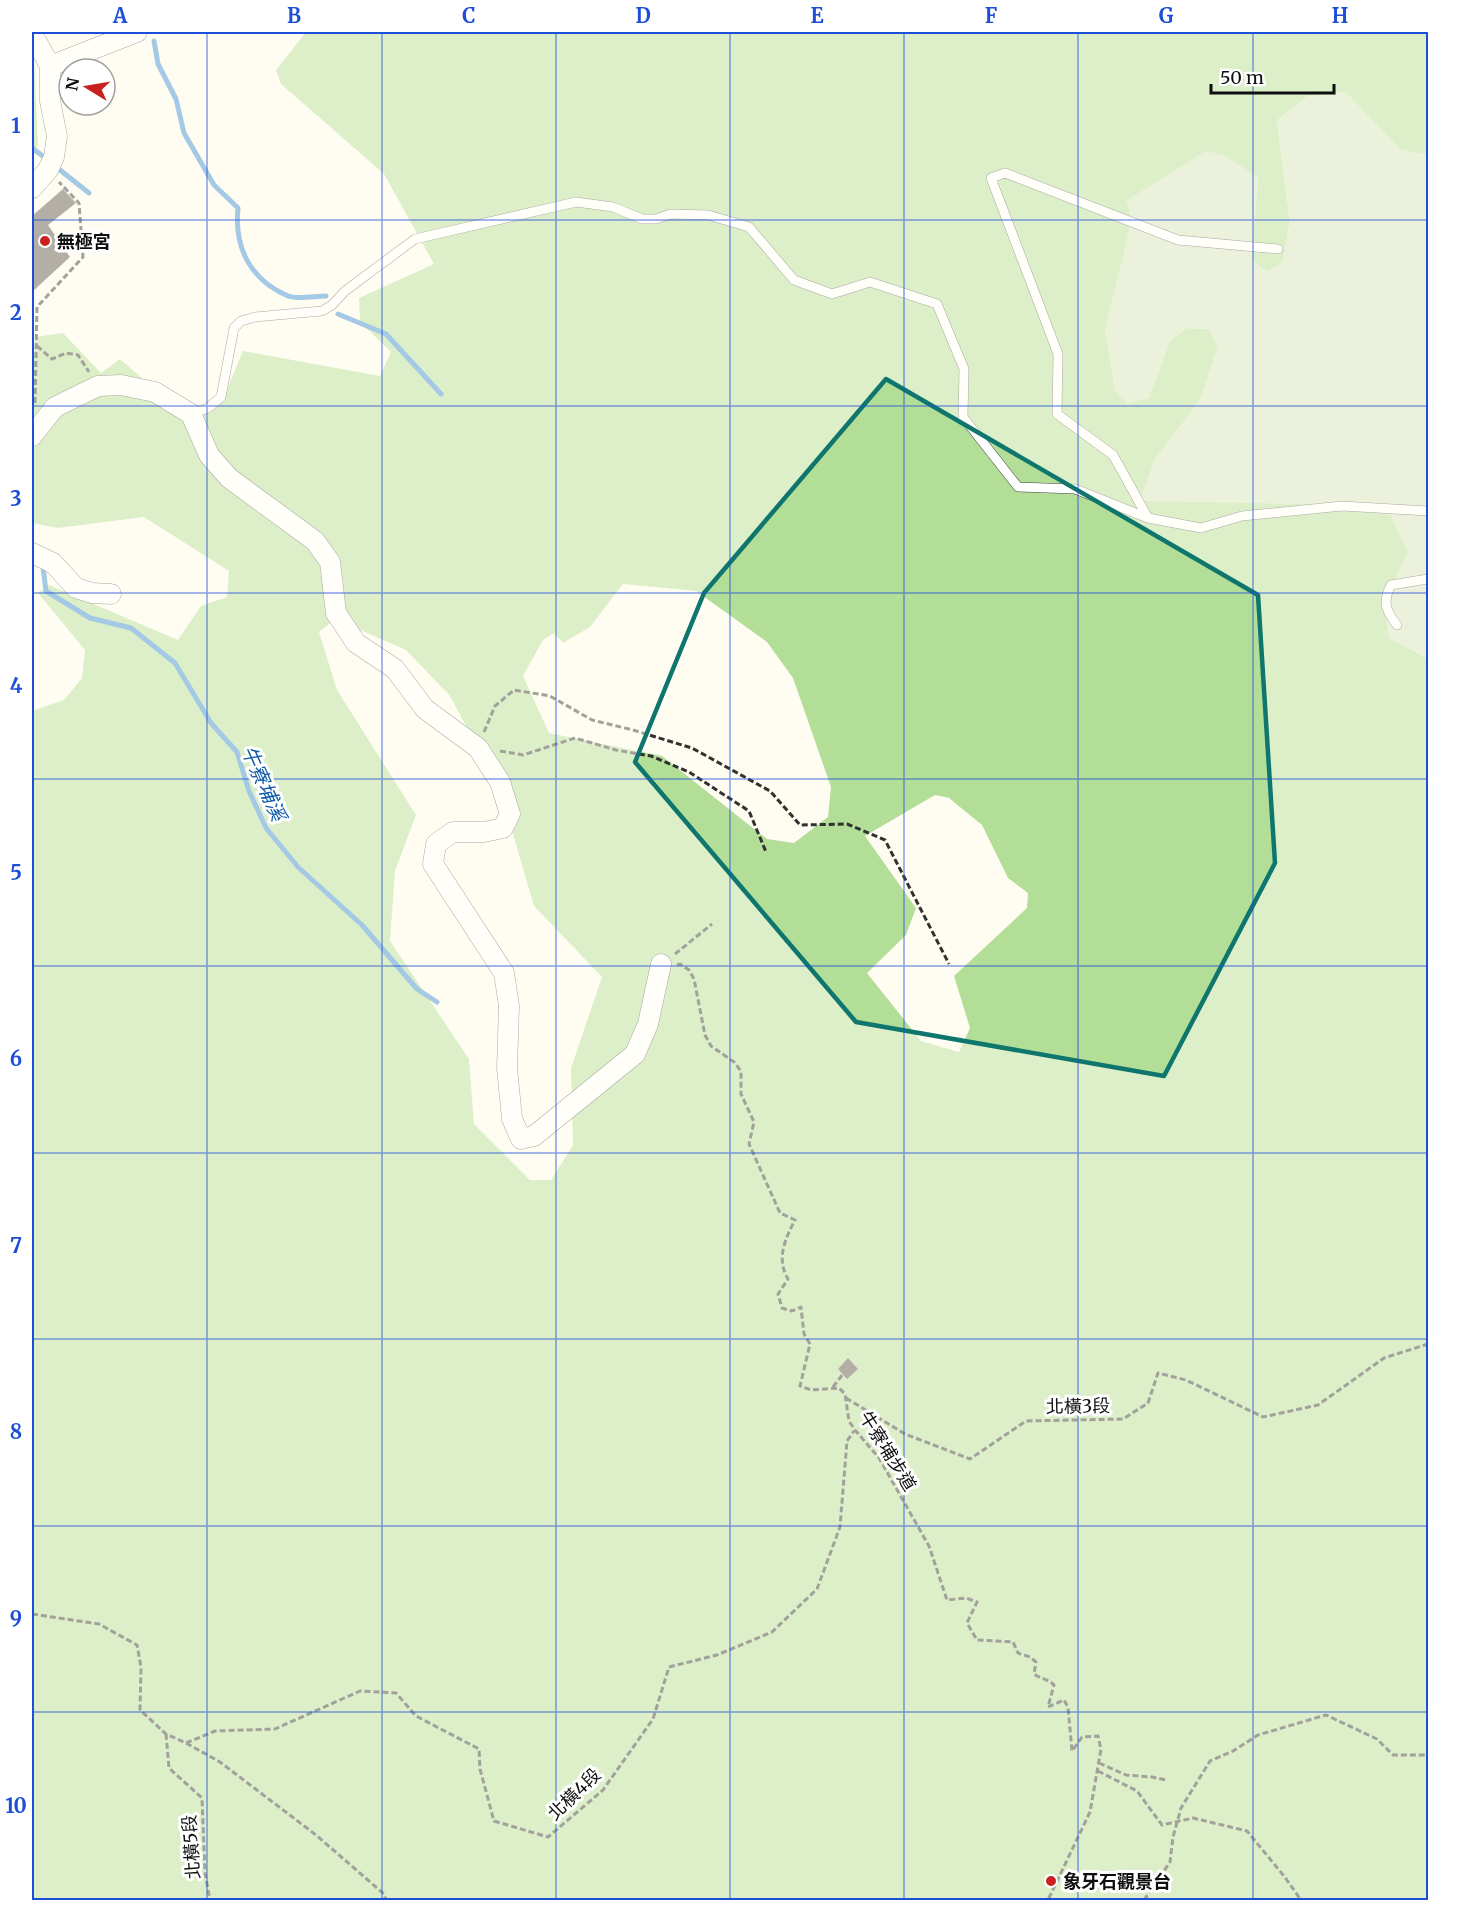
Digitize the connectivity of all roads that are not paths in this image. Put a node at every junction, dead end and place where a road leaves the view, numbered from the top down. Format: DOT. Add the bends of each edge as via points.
graph roads {
  1 [pos="137,32"];
  2 [pos="32,33"];
  3 [pos="50,66"];
  4 [pos="32,188"];
  5 [pos="1278,249"];
  6 [pos="191,414"];
  7 [pos="33,435"];
  8 [pos="1428,512"];
  9 [pos="1148,518"];
  10 [pos="32,553"];
  11 [pos="1428,579"];
  12 [pos="111,594"];
  13 [pos="1397,625"];
  14 [pos="661,964"];
  1 -- 3 [label="street"];
  2 -- 3 [label="street"];
  3 -- 4 [label="street" via="50,101 57,136 51,164"];
  5 -- 9 [label="lane" via="1178,240 1005,173 991,178 1058,354 1057,414 1113,455"];
  6 -- 7 [label="street" via="155,392 120,385 98,386 55,407"];
  6 -- 9 [label="lane" via="208,408 221,397 234,328 241,321 322,311 415,239 576,202 613,207 642,219 672,214 708,215 749,227 794,280 832,294 870,282 936,304 964,369 963,417 1018,487 1075,489"];
  6 -- 14 [label="street" via="209,455 229,478 315,541 330,562 336,613 356,644 395,669 425,709 478,748 500,782 510,814 503,828 453,832 436,844 433,864 504,973 509,1006 507,1068 512,1119 521,1139 534,1136 635,1054 648,1024"];
  8 -- 9 [label="lane" via="1342,506 1242,516 1201,528"];
  10 -- 12 [label="street" via="53,564 76,588"];
  11 -- 13 [label="lane" via="1391,585 1385,596 1388,614"];
}
